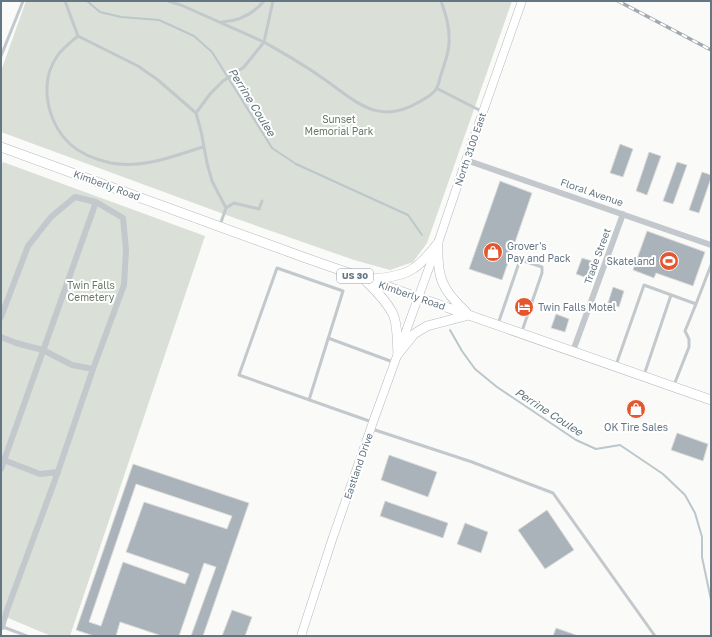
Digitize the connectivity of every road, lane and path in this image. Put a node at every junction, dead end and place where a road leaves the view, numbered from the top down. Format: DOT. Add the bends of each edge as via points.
graph roads {
  1 [pos="23,1"];
  2 [pos="66,1"];
  3 [pos="168,1"];
  4 [pos="264,1"];
  5 [pos="273,1"];
  6 [pos="442,1"];
  7 [pos="522,1"];
  8 [pos="221,22"];
  9 [pos="78,36"];
  10 [pos="264,42"];
  11 [pos="1,56"];
  12 [pos="438,89"];
  13 [pos="483,112"];
  14 [pos="196,113"];
  15 [pos="203,146"];
  16 [pos="1,147"];
  17 [pos="466,160"];
  18 [pos="262,201"];
  19 [pos="96,202"];
  20 [pos="226,208"];
  21 [pos="623,214"];
  22 [pos="220,226"];
  23 [pos="438,243"];
  24 [pos="711,245"];
  25 [pos="711,265"];
  26 [pos="364,279"];
  27 [pos="671,295"];
  28 [pos="418,297"];
  29 [pos="696,304"];
  30 [pos="469,315"];
  31 [pos="1,317"];
  32 [pos="498,324"];
  33 [pos="521,333"];
  34 [pos="1,337"];
  35 [pos="328,338"];
  36 [pos="43,350"];
  37 [pos="574,351"];
  38 [pos="397,358"];
  39 [pos="615,366"];
  40 [pos="93,369"];
  41 [pos="644,376"];
  42 [pos="673,387"];
  43 [pos="309,400"];
  44 [pos="711,400"];
  45 [pos="372,426"];
  46 [pos="2,460"];
  47 [pos="1,469"];
  48 [pos="58,472"];
  49 [pos="2,626"];
  50 [pos="27,636"];
  51 [pos="301,636"];
  52 [pos="655,636"];
  1 -- 11 [label="lane"];
  2 -- 9 [label="lane"];
  3 -- 8 [label="lane"];
  4 -- 8 [label="lane" via="251,14 234,21"];
  5 -- 10 [label="lane"];
  6 -- 12 [label="lane" via="448,19 449,44"];
  7 -- 13 [label="main road, North 3100 East"];
  8 -- 10 [label="lane"];
  9 -- 14 [label="lane" via="138,66"];
  9 -- 15 [label="lane" via="58,55 47,84 48,101 55,123 70,144 89,156 111,163 136,165"];
  10 -- 12 [label="lane" via="370,109 401,111"];
  10 -- 14 [label="lane" via="244,67 223,81 210,94"];
  12 -- 13 [label="lane"];
  13 -- 17 [label="main road, North 3100 East"];
  14 -- 15 [label="lane"];
  15 -- 20 [label="lane" via="212,181"];
  16 -- 22 [label="main road, Kimberly Road / US 30"];
  17 -- 21 [label="street, Floral Avenue"];
  17 -- 23 [label="main road, North 3100 East"];
  18 -- 20 [label="lane" via="259,210 234,203"];
  19 -- 31 [label="street" via="74,197 51,217 28,246"];
  19 -- 36 [label="street"];
  19 -- 40 [label="street" via="123,218 126,250 124,285"];
  20 -- 22 [label="lane"];
  21 -- 24 [label="street, Floral Avenue"];
  21 -- 37 [label="street, Trade Street"];
  22 -- 26 [label="main road, Kimberly Road / US 30"];
  23 -- 26 [label="main road" via="414,269 384,278"];
  23 -- 28 [label="main road, North 3100 East"];
  23 -- 30 [label="main road" via="438,273 442,284 447,293"];
  25 -- 29 [label="lane"];
  26 -- 28 [label="main road, Kimberly Road / US 30"];
  26 -- 38 [label="main road" via="385,301 394,315"];
  27 -- 29 [label="lane"];
  27 -- 39 [label="lane" via="644,285"];
  27 -- 41 [label="lane"];
  28 -- 30 [label="main road, Kimberly Road / US 30"];
  28 -- 38 [label="main road, Eastland Drive"];
  29 -- 42 [label="lane" via="685,331 690,339 689,347"];
  30 -- 32 [label="main road, Kimberly Road / US 30"];
  30 -- 38 [label="main road" via="427,326 414,334"];
  32 -- 33 [label="main road, Kimberly Road / US 30"];
  32 -- 33 [label="lane" via="520,263 524,261 542,267"];
  33 -- 37 [label="main road, Kimberly Road / US 30"];
  34 -- 36 [label="street"];
  35 -- 38 [label="lane"];
  35 -- 43 [label="lane"];
  35 -- 43 [label="lane" via="343,291 277,268 240,375"];
  36 -- 40 [label="street" via="72,365"];
  36 -- 46 [label="street"];
  37 -- 39 [label="main road, Kimberly Road / US 30"];
  38 -- 45 [label="main road, Eastland Drive"];
  39 -- 41 [label="main road, Kimberly Road / US 30"];
  40 -- 48 [label="street"];
  41 -- 42 [label="main road, Kimberly Road / US 30"];
  42 -- 44 [label="main road, Kimberly Road / US 30"];
  43 -- 45 [label="lane"];
  45 -- 51 [label="main road, Eastland Drive"];
  45 -- 52 [label="lane" via="553,493"];
  46 -- 47 [label="street"];
  46 -- 48 [label="street" via="40,474"];
  48 -- 49 [label="street"];
  49 -- 50 [label="lane"];
}
